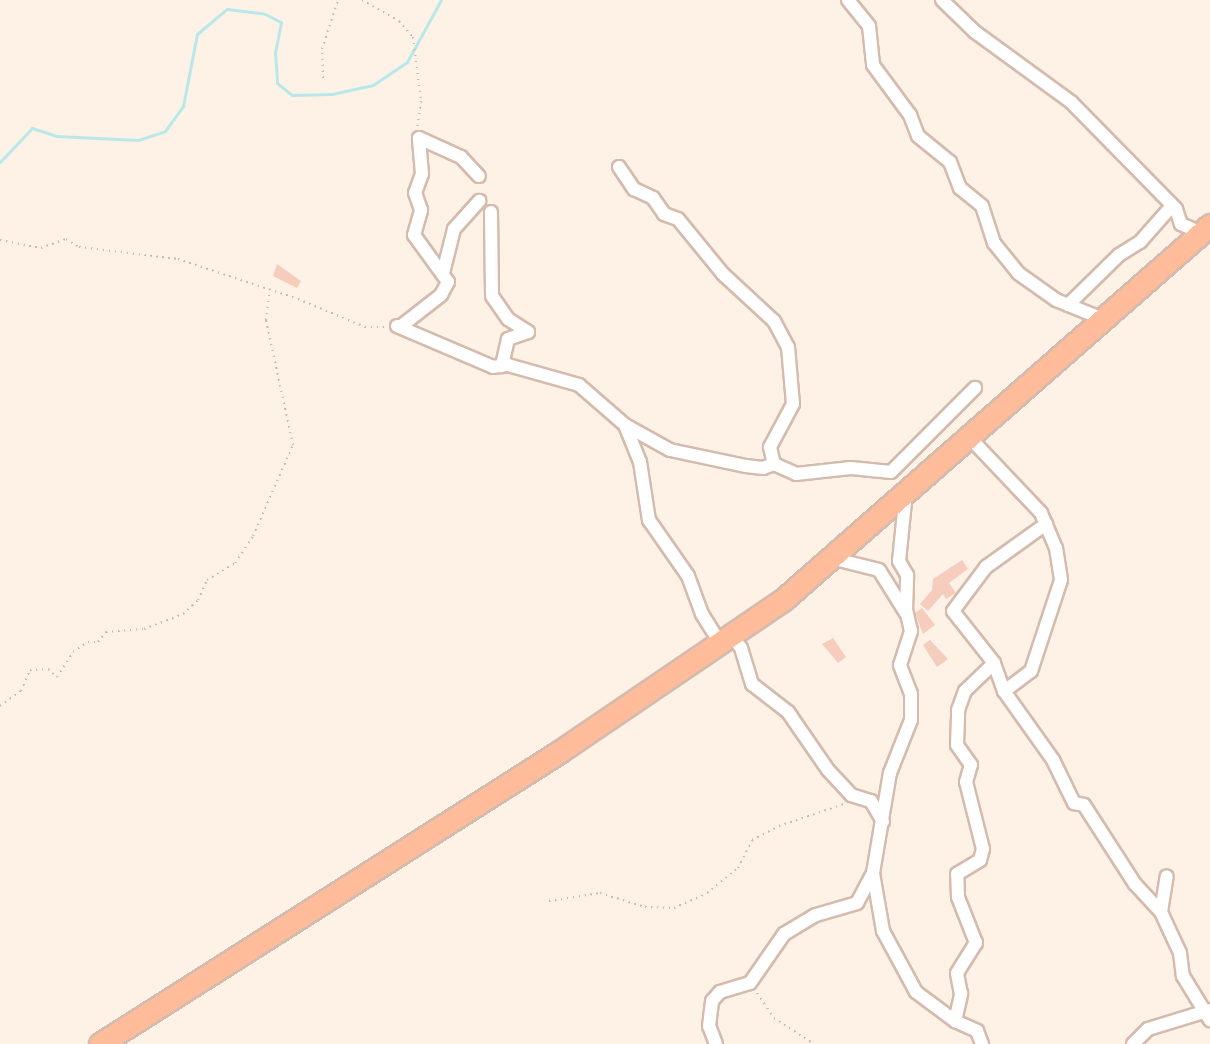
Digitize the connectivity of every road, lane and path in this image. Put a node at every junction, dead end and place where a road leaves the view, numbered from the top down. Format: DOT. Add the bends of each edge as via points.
graph roads {
  1 [pos="338,0"];
  2 [pos="362,0"];
  3 [pos="848,0"];
  4 [pos="942,0"];
  5 [pos="323,78"];
  6 [pos="419,138"];
  7 [pos="619,167"];
  8 [pos="479,176"];
  9 [pos="479,201"];
  10 [pos="1172,207"];
  11 [pos="491,212"];
  12 [pos="1206,229"];
  13 [pos="0,240"];
  14 [pos="443,273"];
  15 [pos="270,289"];
  16 [pos="1068,305"];
  17 [pos="1103,319"];
  18 [pos="398,327"];
  19 [pos="502,366"];
  20 [pos="975,388"];
  21 [pos="625,425"];
  22 [pos="969,437"];
  23 [pos="774,464"];
  24 [pos="906,492"];
  25 [pos="1046,524"];
  26 [pos="831,558"];
  27 [pos="907,614"];
  28 [pos="725,639"];
  29 [pos="994,663"];
  30 [pos="1004,691"];
  31 [pos="0,706"];
  32 [pos="861,799"];
  33 [pos="883,822"];
  34 [pos="873,873"];
  35 [pos="1167,876"];
  36 [pos="549,901"];
  37 [pos="1161,912"];
  38 [pos="750,983"];
  39 [pos="1209,1013"];
  40 [pos="955,1022"];
  41 [pos="100,1044"];
  42 [pos="716,1044"];
  43 [pos="814,1044"];
  44 [pos="982,1044"];
  45 [pos="1133,1044"];
  1 -- 5 [label="path" via="322,49"];
  2 -- 6 [label="path" via="399,21 413,37 421,101"];
  3 -- 16 [label="street" via="869,26 873,65 910,115 918,136 950,162 960,188 982,206 994,243 1018,273"];
  4 -- 10 [label="street" via="975,32 1071,102"];
  6 -- 8 [label="street" via="461,157"];
  6 -- 14 [label="street" via="422,174 415,193 421,210 414,236"];
  7 -- 23 [label="street" via="634,189 653,198 664,214 678,219 723,274 774,321 783,338 793,404 770,447"];
  9 -- 14 [label="street" via="454,229"];
  10 -- 12 [label="street" via="1181,224"];
  10 -- 16 [label="street" via="1140,242 1119,255"];
  11 -- 19 [label="street" via="492,296 508,319 528,332 508,339"];
  12 -- 17 [label="highway"];
  13 -- 15 [label="path" via="41,248 66,239 79,247 204,265"];
  14 -- 18 [label="street" via="448,282 441,295"];
  15 -- 18 [label="path" via="365,327"];
  15 -- 31 [label="path" via="266,320 293,445 253,536 235,563 207,580 198,600 183,614 144,629 106,632 98,642 88,642 74,652 57,677 48,669 30,670 21,691"];
  16 -- 17 [label="street"];
  17 -- 22 [label="highway"];
  18 -- 19 [label="street" via="493,367"];
  19 -- 21 [label="street" via="579,385"];
  20 -- 23 [label="street" via="891,472 850,468 796,474"];
  21 -- 23 [label="street" via="670,450 706,460 763,468"];
  21 -- 28 [label="street" via="640,462 649,520 688,576 702,614"];
  22 -- 24 [label="highway"];
  22 -- 25 [label="street" via="1041,513"];
  24 -- 26 [label="highway"];
  24 -- 27 [label="street" via="899,561 907,575"];
  25 -- 29 [label="street" via="986,567 953,611"];
  25 -- 30 [label="street" via="1056,548 1061,580 1031,672"];
  26 -- 27 [label="street" via="879,570"];
  26 -- 28 [label="highway" via="784,599"];
  27 -- 33 [label="street" via="911,631 900,665 911,693 910,720 890,773"];
  28 -- 32 [label="street" via="741,648 752,684 788,712 828,770 851,795"];
  28 -- 41 [label="highway" via="560,752"];
  29 -- 30 [label="street"];
  29 -- 40 [label="street" via="982,679 965,691 958,710 957,745 971,765 966,782 983,849 980,860 957,874 958,897 976,943 957,973 961,994"];
  30 -- 37 [label="street" via="1053,760 1074,803 1084,805 1135,884"];
  32 -- 33 [label="street" via="871,801"];
  32 -- 36 [label="path" via="779,825 752,840 738,868 707,893 675,908 645,907 600,894"];
  33 -- 34 [label="street"];
  34 -- 38 [label="street" via="857,903 816,915 784,934 769,962"];
  34 -- 40 [label="street" via="884,931 896,957 916,992"];
  35 -- 37 [label="street"];
  37 -- 39 [label="street" via="1180,953 1183,976"];
  38 -- 42 [label="street" via="720,992 712,1001 709,1026"];
  38 -- 43 [label="path" via="774,1018"];
  39 -- 45 [label="street" via="1148,1029"];
  40 -- 44 [label="street" via="977,1030"];
}
